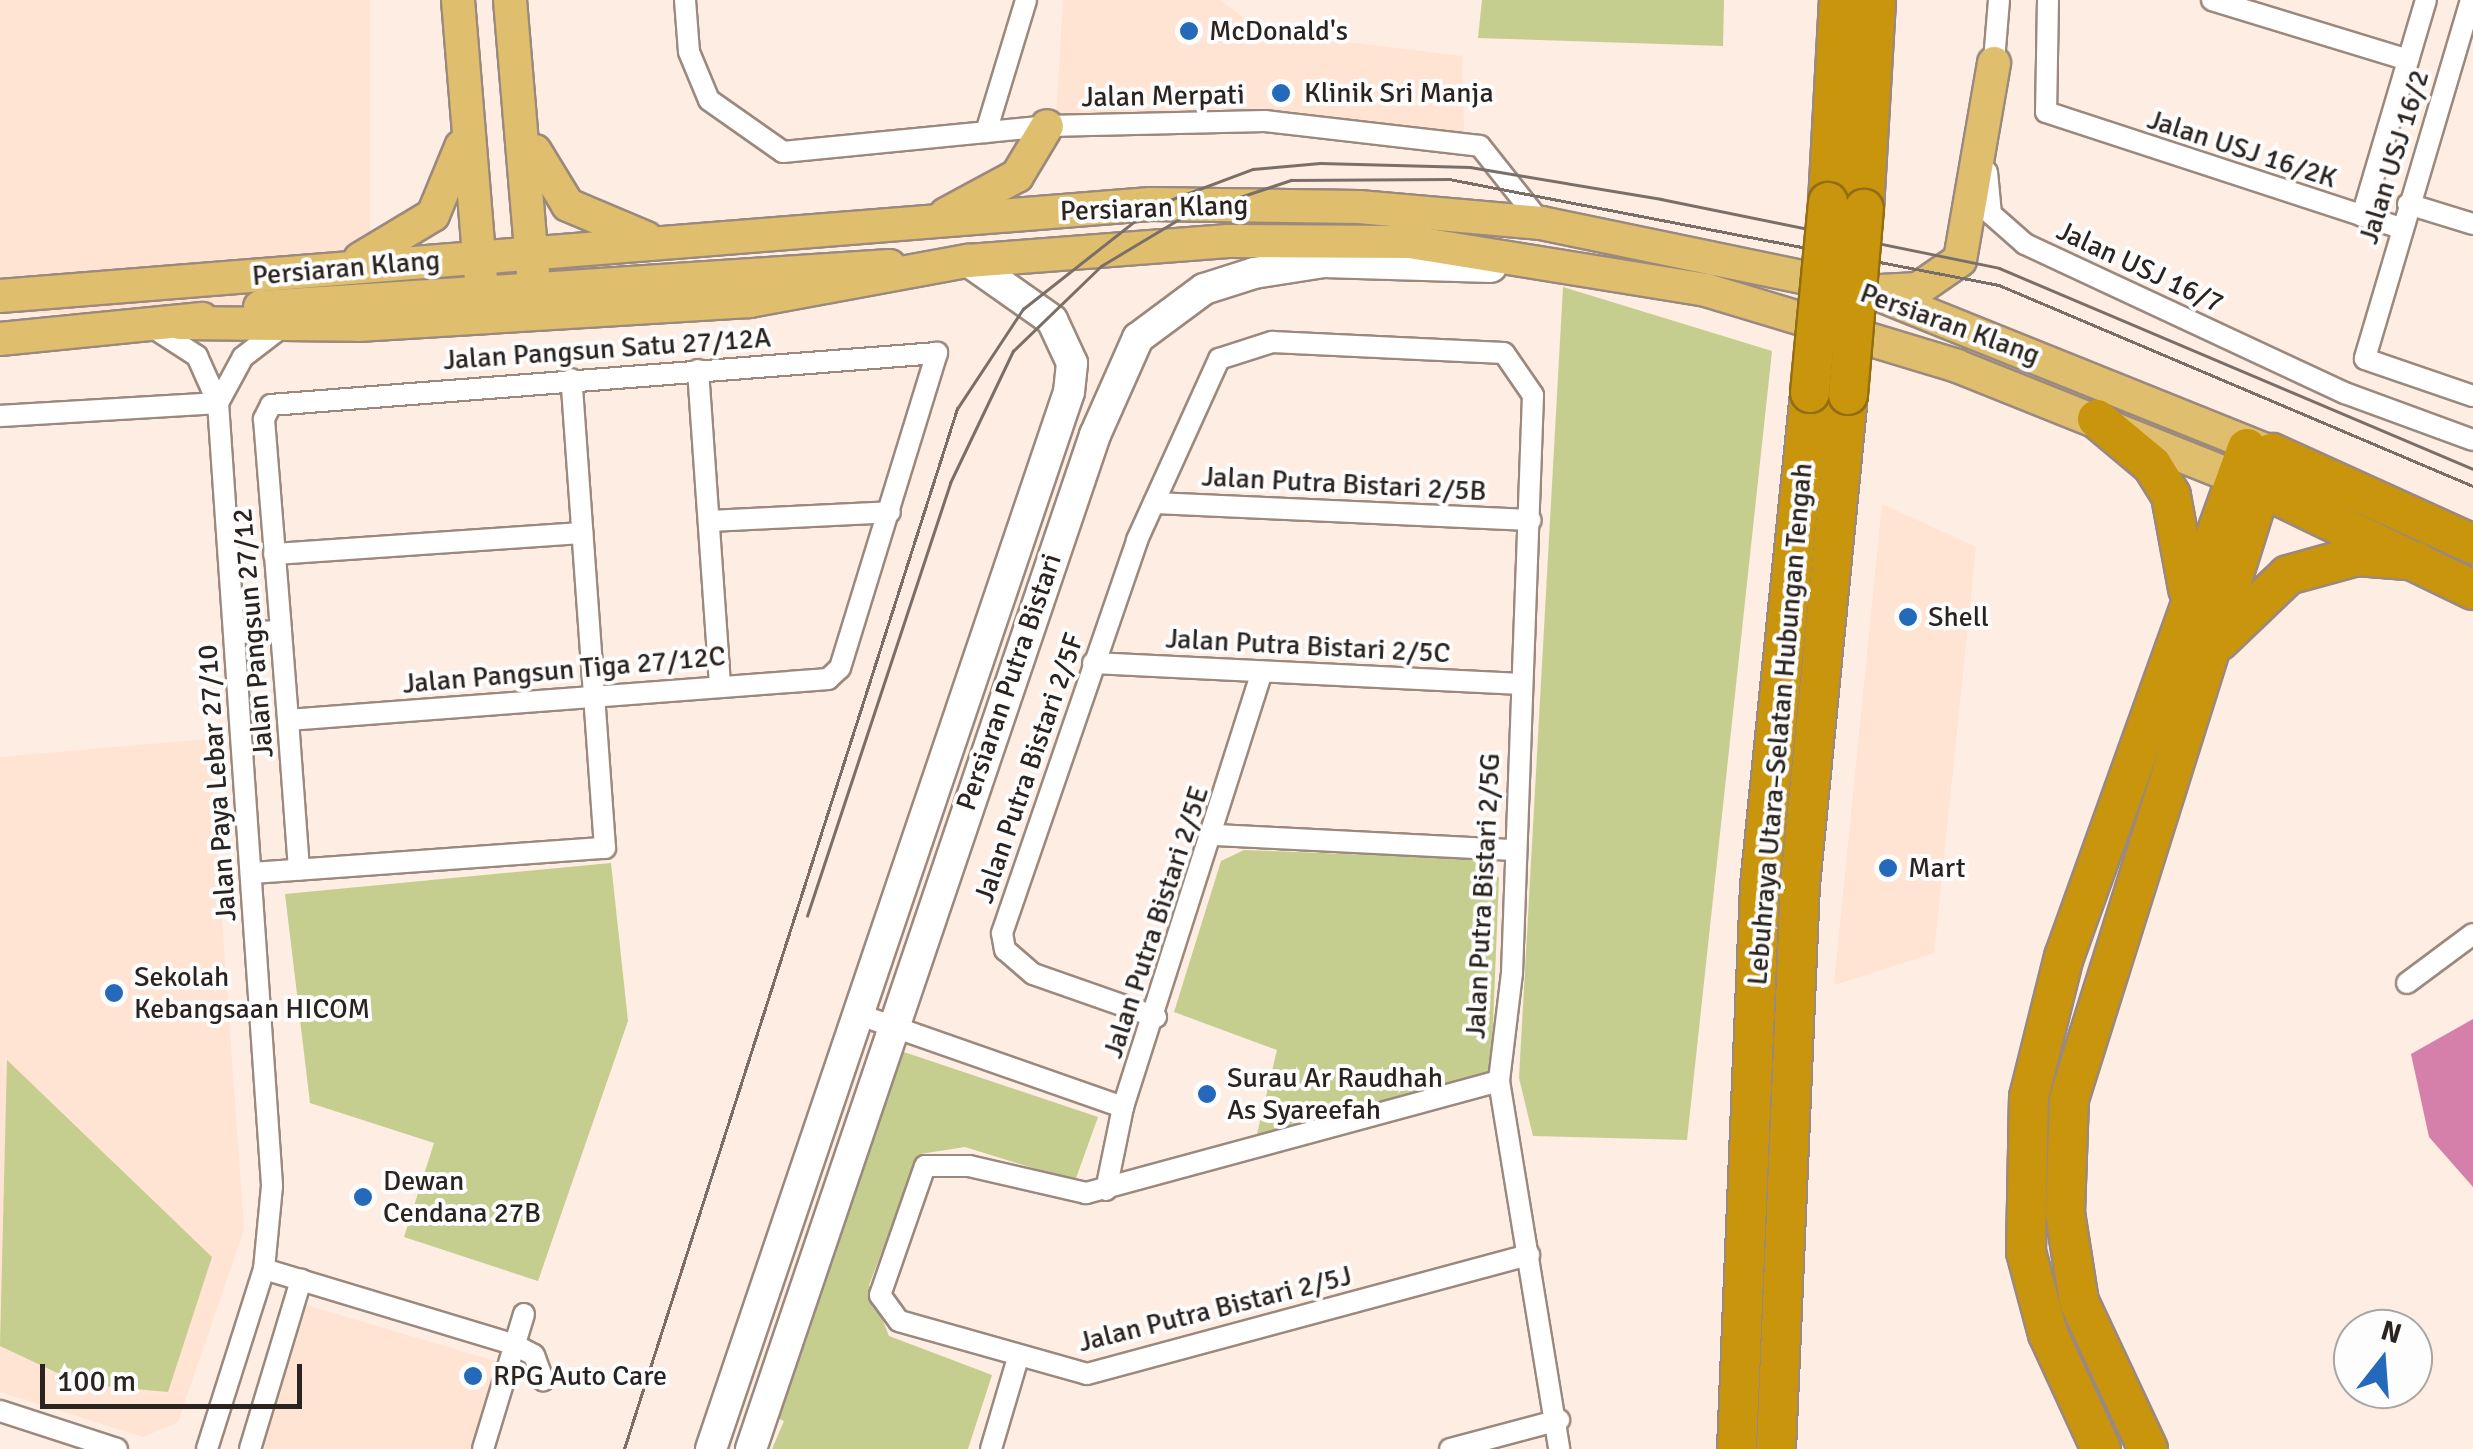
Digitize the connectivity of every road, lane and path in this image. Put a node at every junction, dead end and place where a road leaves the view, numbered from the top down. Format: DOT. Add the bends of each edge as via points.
graph roads {
  1 [pos="458,0"];
  2 [pos="510,0"];
  3 [pos="685,0"];
  4 [pos="1026,0"];
  5 [pos="1839,0"];
  6 [pos="1876,0"];
  7 [pos="1999,0"];
  8 [pos="2048,0"];
  9 [pos="2212,0"];
  10 [pos="2426,0"];
  11 [pos="2472,0"];
  12 [pos="2466,46"];
  13 [pos="2408,60"];
  14 [pos="1994,62"];
  15 [pos="526,122"];
  16 [pos="467,125"];
  17 [pos="1047,126"];
  18 [pos="986,132"];
  19 [pos="2408,204"];
  20 [pos="1846,205"];
  21 [pos="2362,216"];
  22 [pos="938,219"];
  23 [pos="1541,223"];
  24 [pos="2473,224"];
  25 [pos="2401,228"];
  26 [pos="687,245"];
  27 [pos="1559,262"];
  28 [pos="953,263"];
  29 [pos="346,265"];
  30 [pos="532,270"];
  31 [pos="480,273"];
  32 [pos="1870,291"];
  33 [pos="0,296"];
  34 [pos="165,324"];
  35 [pos="282,326"];
  36 [pos="0,338"];
  37 [pos="698,370"];
  38 [pos="571,379"];
  39 [pos="2473,396"];
  40 [pos="281,399"];
  41 [pos="218,403"];
  42 [pos="0,416"];
  43 [pos="2096,419"];
  44 [pos="2473,440"];
  45 [pos="2254,464"];
  46 [pos="1154,503"];
  47 [pos="890,512"];
  48 [pos="1532,520"];
  49 [pos="709,521"];
  50 [pos="582,534"];
  51 [pos="2473,544"];
  52 [pos="274,554"];
  53 [pos="2416,560"];
  54 [pos="2473,590"];
  55 [pos="280,631"];
  56 [pos="234,633"];
  57 [pos="2178,636"];
  58 [pos="1093,663"];
  59 [pos="2201,671"];
  60 [pos="1262,672"];
  61 [pos="720,684"];
  62 [pos="1521,684"];
  63 [pos="594,695"];
  64 [pos="288,720"];
  65 [pos="1216,835"];
  66 [pos="1515,850"];
  67 [pos="300,870"];
  68 [pos="252,873"];
  69 [pos="2473,934"];
  70 [pos="2407,983"];
  71 [pos="860,1015"];
  72 [pos="1156,1018"];
  73 [pos="891,1024"];
  74 [pos="1499,1081"];
  75 [pos="1123,1107"];
  76 [pos="1106,1190"];
  77 [pos="1529,1255"];
  78 [pos="264,1269"];
  79 [pos="300,1280"];
  80 [pos="524,1314"];
  81 [pos="515,1345"];
  82 [pos="1018,1358"];
  83 [pos="544,1380"];
  84 [pos="0,1411"];
  85 [pos="1558,1420"];
  86 [pos="117,1449"];
  87 [pos="208,1449"];
  88 [pos="250,1449"];
  89 [pos="483,1449"];
  90 [pos="711,1449"];
  91 [pos="752,1449"];
  92 [pos="990,1449"];
  93 [pos="1450,1449"];
  94 [pos="1560,1449"];
  95 [pos="1737,1449"];
  96 [pos="1776,1449"];
  97 [pos="2101,1449"];
  98 [pos="2148,1449"];
  1 -- 16 [label="main road"];
  2 -- 15 [label="main road"];
  3 -- 18 [label="street, Jalan Merpati" via="689,52 709,100 783,152"];
  4 -- 18 [label="street"];
  5 -- 20 [label="highway, Lebuhraya Utara–Selatan Hubungan Tengah"];
  6 -- 20 [label="highway, Lebuhraya Utara–Selatan Hubungan Tengah"];
  7 -- 14 [label="street, Jalan USJ 16/7"];
  8 -- 21 [label="street, Jalan USJ 16/2K" via="2040,82 2046,112"];
  9 -- 13 [label="street"];
  10 -- 13 [label="street, Jalan USJ 16/2"];
  11 -- 12 [label="street, Jalan USJ 16/2"];
  12 -- 19 [label="street, Jalan USJ 16/2"];
  13 -- 21 [label="street, Jalan USJ 16/2"];
  14 -- 32 [label="main road" via="1960,260 1918,289"];
  14 -- 44 [label="street, Jalan USJ 16/7" via="1986,190 2002,228 2345,393"];
  15 -- 26 [label="main road" via="543,177 568,205 628,236"];
  15 -- 30 [label="main road"];
  16 -- 29 [label="main road" via="450,191 433,216"];
  16 -- 31 [label="main road"];
  17 -- 18 [label="street, Jalan Merpati"];
  17 -- 22 [label="main road" via="1017,176"];
  17 -- 23 [label="street, Jalan Merpati" via="1265,121 1468,143 1490,153"];
  19 -- 24 [label="street"];
  19 -- 25 [label="street, Jalan USJ 16/2"];
  20 -- 95 [label="highway, Lebuhraya Utara–Selatan Hubungan Tengah, bridge" via="1810,393 1760,886"];
  20 -- 96 [label="highway, Lebuhraya Utara–Selatan Hubungan Tengah, bridge" via="1848,395 1801,866"];
  21 -- 25 [label="street, Jalan USJ 16/2K"];
  22 -- 23 [label="main road, Persiaran Klang" via="1219,204"];
  22 -- 26 [label="main road, Persiaran Klang"];
  23 -- 32 [label="main road, Persiaran Klang"];
  25 -- 39 [label="street, Jalan USJ 16/2" via="2365,359"];
  26 -- 30 [label="main road, Persiaran Klang"];
  27 -- 28 [label="main road, Persiaran Klang" via="1324,238"];
  27 -- 43 [label="main road, Persiaran Klang" via="1706,290"];
  27 -- 73 [label="main road, Persiaran Putra Bistari" via="1324,262 1254,274 1204,289 1138,338 1095,435"];
  28 -- 30 [label="main road"];
  28 -- 35 [label="main road, Persiaran Klang" via="749,301"];
  28 -- 71 [label="main road, Persiaran Putra Bistari" via="1052,320 1072,364"];
  29 -- 31 [label="main road, Persiaran Klang"];
  29 -- 33 [label="main road, Persiaran Klang"];
  30 -- 31 [label="main road, Persiaran Klang"];
  31 -- 34 [label="main road, Persiaran Klang"];
  32 -- 45 [label="main road, Persiaran Klang"];
  34 -- 35 [label="main road, Persiaran Klang"];
  34 -- 36 [label="main road, Persiaran Klang"];
  34 -- 41 [label="street, Jalan Paya Lebar 27/10" via="197,356"];
  35 -- 41 [label="street" via="243,357"];
  37 -- 38 [label="street, Jalan Pangsun Satu 27/12A"];
  37 -- 47 [label="street, Jalan Pangsun Satu 27/12A" via="937,353"];
  37 -- 49 [label="street"];
  38 -- 40 [label="street, Jalan Pangsun Satu 27/12A"];
  38 -- 50 [label="street"];
  40 -- 52 [label="street, Jalan Pangsun 27/12" via="264,418"];
  41 -- 42 [label="street"];
  41 -- 56 [label="street, Jalan Paya Lebar 27/10"];
  43 -- 45 [label="main road, Persiaran Klang"];
  43 -- 57 [label="highway" via="2126,439 2171,496 2189,565"];
  45 -- 51 [label="highway"];
  45 -- 53 [label="highway"];
  45 -- 57 [label="highway"];
  45 -- 59 [label="highway"];
  46 -- 48 [label="street, Jalan Putra Bistari 2/5B"];
  46 -- 48 [label="street, Jalan Putra Bistari 2/5F" via="1219,359 1236,349 1272,342 1486,351 1504,353 1531,380"];
  46 -- 58 [label="street, Jalan Putra Bistari 2/5F"];
  47 -- 49 [label="street"];
  47 -- 61 [label="street, Jalan Pangsun Tiga 27/12C" via="840,668 828,679"];
  48 -- 62 [label="street, Jalan Putra Bistari 2/5G"];
  49 -- 61 [label="street"];
  50 -- 52 [label="street"];
  50 -- 63 [label="street"];
  52 -- 55 [label="street, Jalan Pangsun 27/12"];
  53 -- 54 [label="highway"];
  53 -- 59 [label="highway" via="2357,556 2288,575 2233,619"];
  55 -- 56 [label="street"];
  55 -- 64 [label="street, Jalan Pangsun 27/12"];
  56 -- 68 [label="street, Jalan Paya Lebar 27/10"];
  57 -- 97 [label="highway" via="2064,956 2024,1136 2034,1289"];
  58 -- 60 [label="street, Jalan Putra Bistari 2/5C"];
  58 -- 72 [label="street, Jalan Putra Bistari 2/5F" via="1006,918 1005,950 1033,974"];
  59 -- 98 [label="highway" via="2080,1052 2064,1158 2079,1302"];
  60 -- 62 [label="street, Jalan Putra Bistari 2/5C"];
  60 -- 65 [label="street, Jalan Putra Bistari 2/5E"];
  61 -- 63 [label="street, Jalan Pangsun Tiga 27/12C"];
  62 -- 66 [label="street, Jalan Putra Bistari 2/5G"];
  63 -- 64 [label="street, Jalan Pangsun Tiga 27/12C"];
  63 -- 67 [label="street" via="605,848"];
  64 -- 67 [label="street, Jalan Pangsun 27/12"];
  65 -- 66 [label="street"];
  65 -- 72 [label="street, Jalan Putra Bistari 2/5E"];
  66 -- 74 [label="street, Jalan Putra Bistari 2/5G"];
  67 -- 68 [label="street"];
  68 -- 78 [label="street, Jalan Paya Lebar 27/10" via="272,1186"];
  69 -- 70 [label="street"];
  71 -- 73 [label="street"];
  71 -- 90 [label="main road, Persiaran Putra Bistari"];
  72 -- 75 [label="street, Jalan Putra Bistari 2/5E"];
  73 -- 75 [label="street"];
  73 -- 91 [label="main road, Persiaran Putra Bistari"];
  74 -- 76 [label="street"];
  74 -- 77 [label="street, Jalan Putra Bistari 2/5G"];
  75 -- 76 [label="street, Jalan Putra Bistari 2/5E"];
  76 -- 82 [label="street, Jalan Putra Bistari 2/5J" via="1067,1192 953,1163 918,1173 880,1278 884,1310"];
  77 -- 82 [label="street, Jalan Putra Bistari 2/5J" via="1087,1374"];
  77 -- 85 [label="street, Jalan Putra Bistari 2/5G"];
  78 -- 79 [label="street"];
  78 -- 87 [label="street, Jalan Paya Lebar 27/10"];
  79 -- 81 [label="street"];
  79 -- 88 [label="street"];
  80 -- 81 [label="street"];
  81 -- 83 [label="street" via="534,1355"];
  81 -- 89 [label="street"];
  82 -- 92 [label="street"];
  84 -- 86 [label="street"];
  85 -- 93 [label="street"];
  85 -- 94 [label="street, Jalan Putra Bistari 2/5G"];
}
